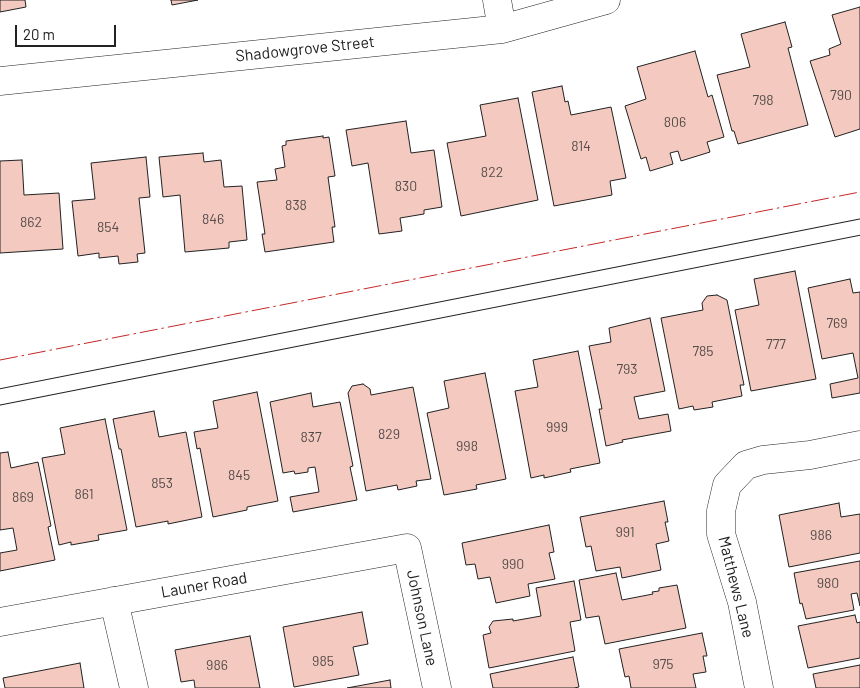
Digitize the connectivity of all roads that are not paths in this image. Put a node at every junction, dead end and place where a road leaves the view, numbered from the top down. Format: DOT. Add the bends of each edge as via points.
graph roads {
  1 [pos="497,0"];
  2 [pos="606,0"];
  3 [pos="502,29"];
  4 [pos="0,81"];
  5 [pos="860,227"];
  6 [pos="0,397"];
  7 [pos="860,445"];
  8 [pos="408,548"];
  9 [pos="114,601"];
  10 [pos="0,622"];
  11 [pos="134,688"];
  12 [pos="437,688"];
  13 [pos="759,688"];
  1 -- 3 [label="street"];
  2 -- 3 [label="street, Shadowgrove Street"];
  3 -- 4 [label="street, Shadowgrove Street"];
  5 -- 6 [label="lane"];
  7 -- 13 [label="street, Matthews Lane" via="746,465 727,485 721,511 721,534 742,602"];
  8 -- 9 [label="street, Launer Road"];
  8 -- 12 [label="street, Johnson Lane"];
  9 -- 10 [label="street, Launer Road"];
  9 -- 11 [label="street"];
}
